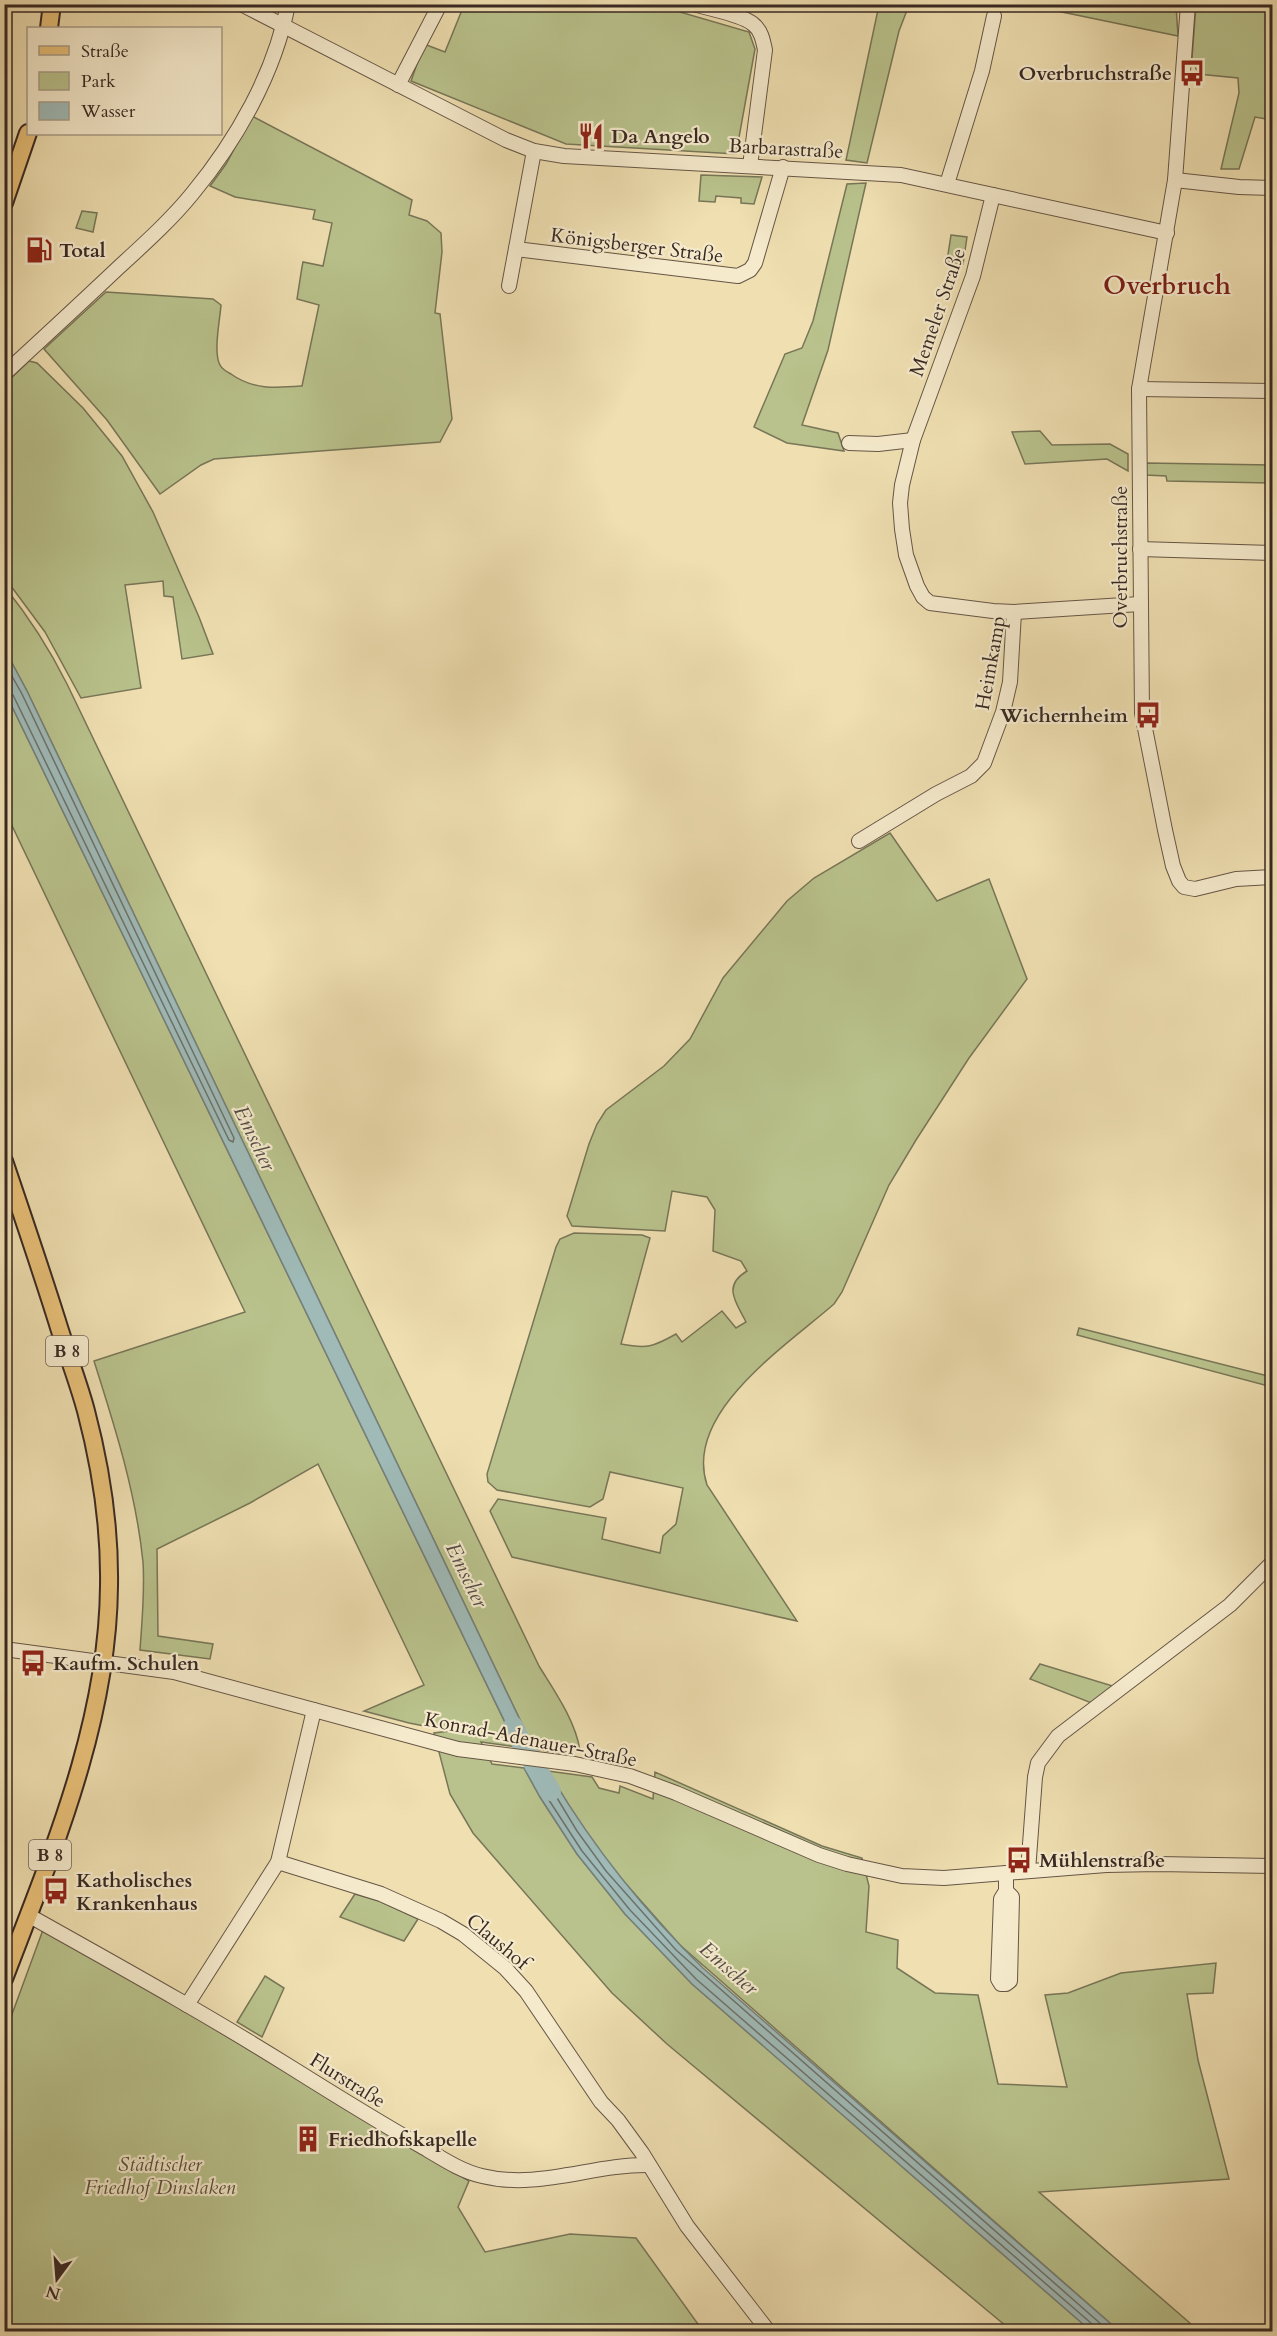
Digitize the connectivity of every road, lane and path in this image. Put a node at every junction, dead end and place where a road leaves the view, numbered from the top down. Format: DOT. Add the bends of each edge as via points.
graph roads {
  1 [pos="52,4"];
  2 [pos="61,4"];
  3 [pos="240,4"];
  4 [pos="288,4"];
  5 [pos="440,4"];
  6 [pos="694,4"];
  7 [pos="1188,4"];
  8 [pos="994,16"];
  9 [pos="284,26"];
  10 [pos="49,27"];
  11 [pos="58,27"];
  12 [pos="398,85"];
  13 [pos="27,121"];
  14 [pos="27,135"];
  15 [pos="534,151"];
  16 [pos="18,163"];
  17 [pos="750,166"];
  18 [pos="783,167"];
  19 [pos="1175,180"];
  20 [pos="947,184"];
  21 [pos="1272,188"];
  22 [pos="993,195"];
  23 [pos="4,203"];
  24 [pos="1167,233"];
  25 [pos="516,249"];
  26 [pos="509,286"];
  27 [pos="4,374"];
  28 [pos="1139,389"];
  29 [pos="1272,391"];
  30 [pos="913,440"];
  31 [pos="849,443"];
  32 [pos="1140,549"];
  33 [pos="1272,553"];
  34 [pos="1140,604"];
  35 [pos="1014,612"];
  36 [pos="859,841"];
  37 [pos="1272,877"];
  38 [pos="4,1161"];
  39 [pos="1272,1563"];
  40 [pos="4,1649"];
  41 [pos="104,1661"];
  42 [pos="314,1710"];
  43 [pos="278,1862"];
  44 [pos="1272,1866"];
  45 [pos="1028,1871"];
  46 [pos="1006,1873"];
  47 [pos="1006,1891"];
  48 [pos="28,1916"];
  49 [pos="4,1979"];
  50 [pos="187,2005"];
  51 [pos="649,2165"];
  52 [pos="769,2331"];
  1 -- 10 [label="main road"];
  2 -- 11 [label="main road"];
  3 -- 9 [label="street, Barbarastraße"];
  4 -- 9 [label="street"];
  5 -- 12 [label="street"];
  6 -- 17 [label="street" via="754,24 763,39 765,50"];
  7 -- 19 [label="street, Overbruchstraße"];
  8 -- 20 [label="street" via="982,71"];
  9 -- 12 [label="street, Barbarastraße"];
  9 -- 27 [label="street" via="254,100 192,195"];
  12 -- 15 [label="street, Barbarastraße"];
  13 -- 16 [label="main road"];
  14 -- 16 [label="main road"];
  15 -- 17 [label="street, Barbarastraße"];
  15 -- 25 [label="street"];
  16 -- 23 [label="main road"];
  17 -- 18 [label="street, Barbarastraße"];
  18 -- 20 [label="street, Barbarastraße" via="901,175"];
  18 -- 25 [label="street, Königsberger Straße" via="755,263 738,276"];
  19 -- 21 [label="street"];
  19 -- 24 [label="street, Overbruchstraße"];
  20 -- 22 [label="street, Barbarastraße"];
  22 -- 24 [label="street, Barbarastraße"];
  22 -- 30 [label="street, Memeler Straße" via="972,276"];
  24 -- 28 [label="street, Overbruchstraße"];
  25 -- 26 [label="street"];
  28 -- 29 [label="street"];
  28 -- 32 [label="street, Overbruchstraße"];
  30 -- 31 [label="street"];
  30 -- 35 [label="street, Memeler Straße" via="900,503 906,555 916,586 930,603"];
  32 -- 33 [label="street"];
  32 -- 34 [label="street, Overbruchstraße"];
  34 -- 35 [label="street, Heimkamp"];
  34 -- 37 [label="street, Overbruchstraße" via="1142,712 1179,881 1191,888"];
  35 -- 36 [label="street, Heimkamp" via="1010,682 984,763 971,776"];
  38 -- 41 [label="main road, B 8" via="86,1410 98,1464 110,1585"];
  39 -- 45 [label="street" via="1230,1605 1072,1724 1044,1752 1035,1777"];
  40 -- 41 [label="street, Konrad-Adenauer-Straße"];
  41 -- 42 [label="street, Konrad-Adenauer-Straße" via="174,1672"];
  41 -- 48 [label="main road, B 8" via="88,1739"];
  42 -- 43 [label="street"];
  42 -- 46 [label="street, Konrad-Adenauer-Straße" via="458,1749 615,1772 847,1864 926,1878"];
  43 -- 50 [label="street"];
  43 -- 51 [label="street, Claushof" via="381,1894 441,1921 488,1953 526,1991"];
  44 -- 45 [label="street, Konrad-Adenauer-Straße" via="1158,1864"];
  45 -- 46 [label="street, Konrad-Adenauer-Straße"];
  46 -- 47 [label="street"];
  47 -- 47 [label="street" via="1001,1899 1001,1984 1010,1980 1012,1897"];
  48 -- 49 [label="main road, B 8"];
  48 -- 50 [label="street, Flurstraße"];
  50 -- 51 [label="street, Flurstraße" via="465,2171 523,2180"];
  51 -- 52 [label="street" via="687,2226"];
}
